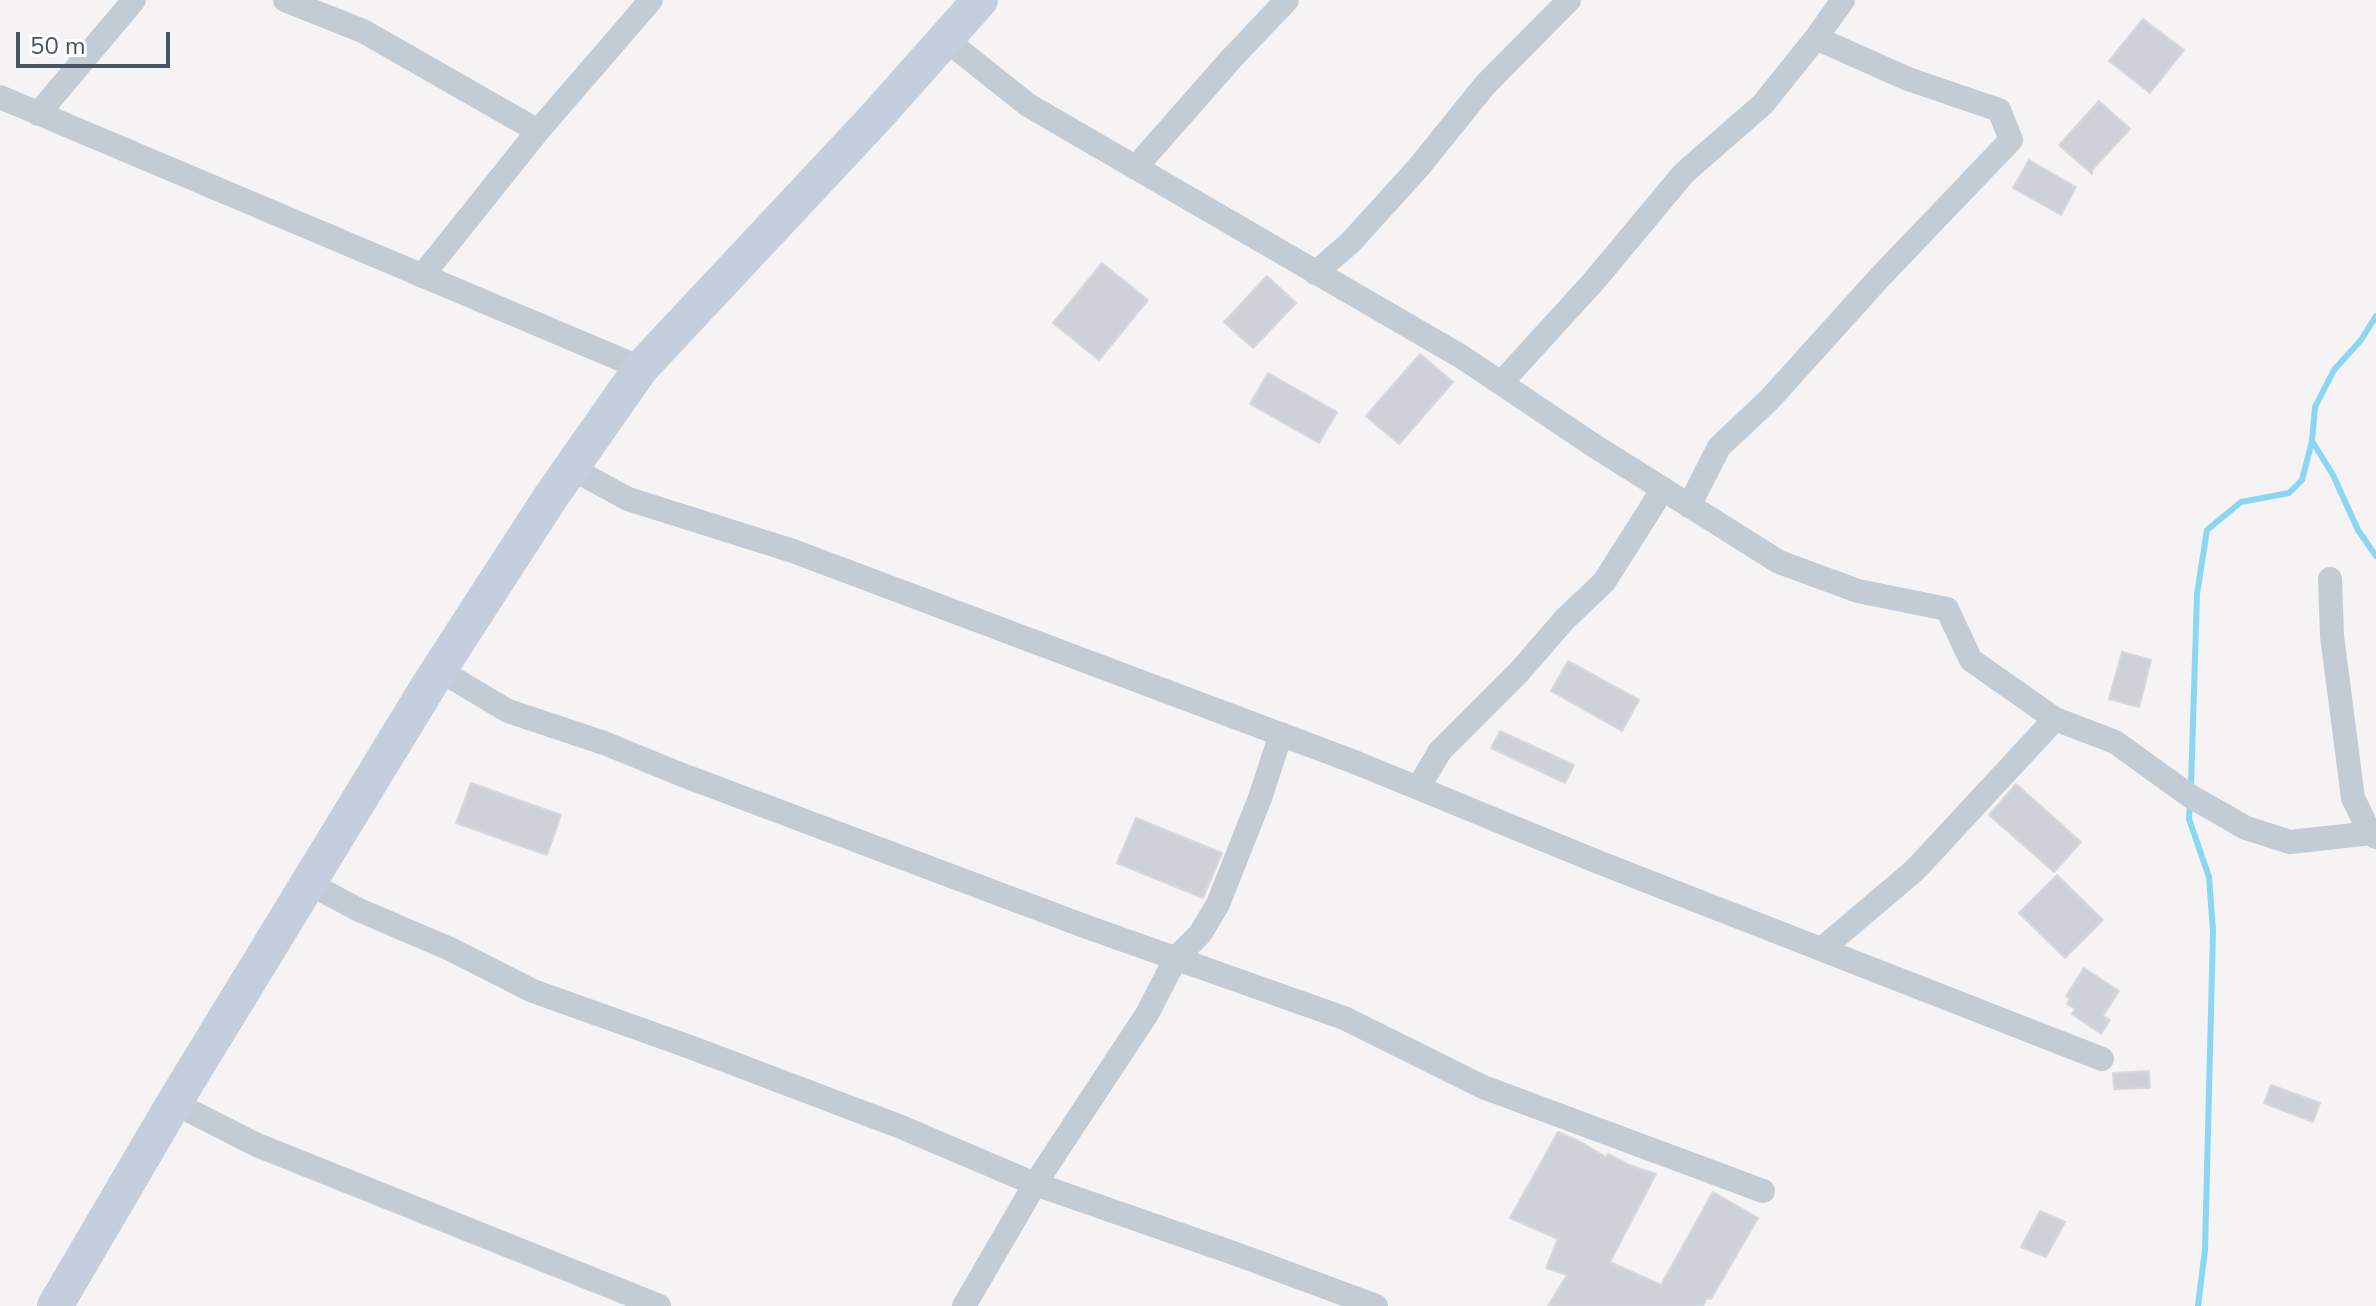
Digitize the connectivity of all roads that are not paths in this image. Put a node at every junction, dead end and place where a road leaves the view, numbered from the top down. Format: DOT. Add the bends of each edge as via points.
graph roads {
  1 [pos="134,0"];
  2 [pos="285,0"];
  3 [pos="651,0"];
  4 [pos="980,0"];
  5 [pos="1287,0"];
  6 [pos="1569,0"];
  7 [pos="1843,0"];
  8 [pos="1816,38"];
  9 [pos="945,39"];
  10 [pos="0,97"];
  11 [pos="38,114"];
  12 [pos="538,131"];
  13 [pos="1136,167"];
  14 [pos="1315,273"];
  15 [pos="422,276"];
  16 [pos="641,368"];
  17 [pos="1501,383"];
  18 [pos="571,468"];
  19 [pos="1663,489"];
  20 [pos="1689,506"];
  21 [pos="2330,579"];
  22 [pos="439,670"];
  23 [pos="2055,719"];
  24 [pos="1281,734"];
  25 [pos="1418,788"];
  26 [pos="2374,835"];
  27 [pos="308,883"];
  28 [pos="1823,948"];
  29 [pos="1176,958"];
  30 [pos="2102,1059"];
  31 [pos="174,1103"];
  32 [pos="1035,1184"];
  33 [pos="1763,1191"];
  34 [pos="55,1306"];
  35 [pos="659,1306"];
  36 [pos="964,1306"];
  37 [pos="1376,1306"];
  1 -- 11 [label="street"];
  2 -- 12 [label="street" via="363,31"];
  3 -- 12 [label="street"];
  4 -- 9 [label="street"];
  5 -- 13 [label="street"];
  6 -- 14 [label="street" via="1485,85 1350,243"];
  7 -- 8 [label="street"];
  8 -- 17 [label="street" via="1763,104 1684,173"];
  8 -- 20 [label="street" via="1908,79 1999,110 2011,140 1719,447"];
  9 -- 13 [label="street" via="1028,105"];
  9 -- 16 [label="street"];
  10 -- 11 [label="street"];
  11 -- 15 [label="street"];
  12 -- 15 [label="street"];
  13 -- 14 [label="street"];
  14 -- 17 [label="street"];
  15 -- 16 [label="street"];
  16 -- 18 [label="street"];
  17 -- 19 [label="street"];
  18 -- 22 [label="street"];
  18 -- 24 [label="street" via="628,499 793,551"];
  19 -- 20 [label="street"];
  19 -- 25 [label="street" via="1604,582 1440,751"];
  20 -- 23 [label="street" via="1779,562 1858,591 1947,609 1971,660"];
  21 -- 26 [label="street" via="2353,798"];
  22 -- 27 [label="street"];
  22 -- 29 [label="street" via="508,711"];
  23 -- 26 [label="street" via="2115,742 2246,828 2290,842"];
  23 -- 28 [label="street" via="1915,870"];
  24 -- 25 [label="street"];
  24 -- 29 [label="street" via="1218,904 1200,934"];
  25 -- 28 [label="street"];
  27 -- 31 [label="street"];
  27 -- 32 [label="street" via="533,991 887,1121"];
  28 -- 30 [label="street"];
  29 -- 32 [label="street" via="1147,1014"];
  29 -- 33 [label="street" via="1344,1018 1483,1087"];
  31 -- 34 [label="street"];
  31 -- 35 [label="street" via="257,1145"];
  32 -- 36 [label="street"];
  32 -- 37 [label="street"];
}
